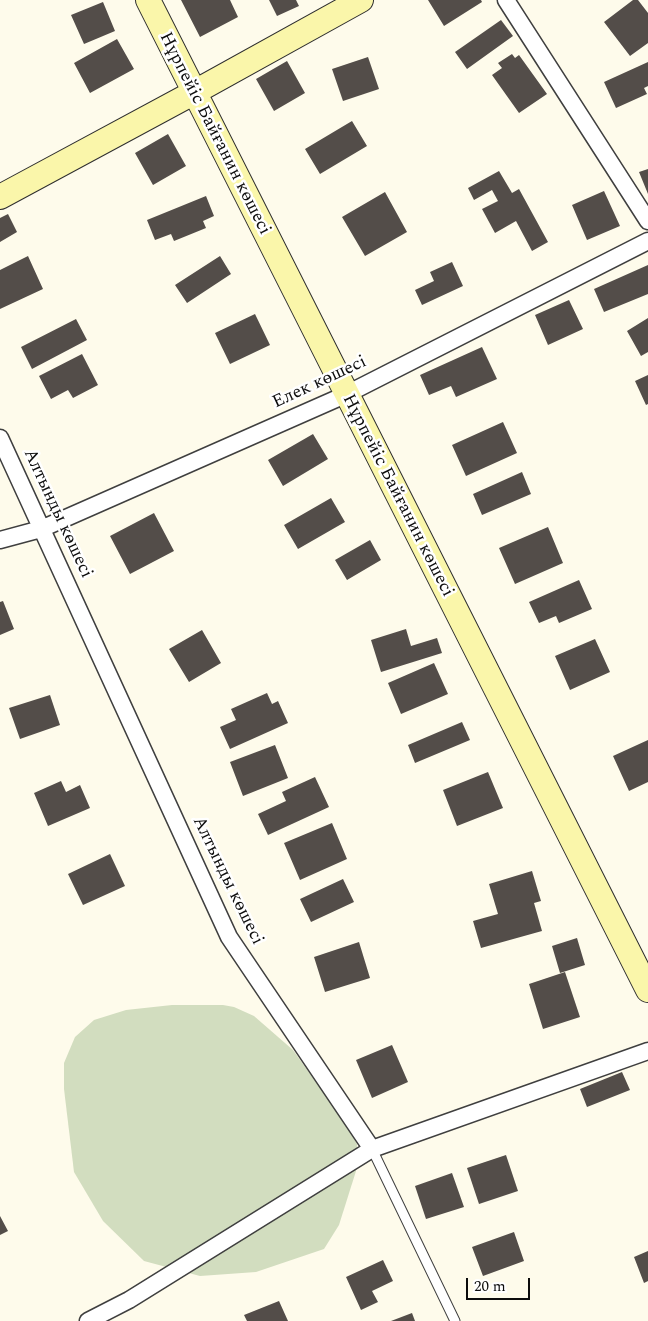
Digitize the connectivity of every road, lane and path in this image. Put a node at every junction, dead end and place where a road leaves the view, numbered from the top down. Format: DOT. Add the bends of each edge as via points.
graph roads {
  1 [pos="148,0"];
  2 [pos="361,0"];
  3 [pos="506,0"];
  4 [pos="193,93"];
  5 [pos="0,196"];
  6 [pos="648,221"];
  7 [pos="648,241"];
  8 [pos="345,395"];
  9 [pos="0,438"];
  10 [pos="41,529"];
  11 [pos="0,540"];
  12 [pos="648,990"];
  13 [pos="648,1051"];
  14 [pos="372,1149"];
  15 [pos="88,1321"];
  16 [pos="455,1321"];
  1 -- 4 [label="street, Нұрпейіс Байғанин көшесі"];
  2 -- 4 [label="street"];
  3 -- 6 [label="street"];
  4 -- 5 [label="street"];
  4 -- 8 [label="street, Нұрпейіс Байғанин көшесі"];
  7 -- 8 [label="street, Елек көшесі"];
  8 -- 10 [label="street, Елек көшесі"];
  8 -- 12 [label="street, Нұрпейіс Байғанин көшесі"];
  9 -- 10 [label="street, Алтынды көшесі"];
  10 -- 11 [label="street, Елек көшесі"];
  10 -- 14 [label="street, Алтынды көшесі" via="229,937"];
  13 -- 14 [label="street"];
  14 -- 15 [label="street" via="129,1300"];
  14 -- 16 [label="lane, Алтынды көшесі"];
}
